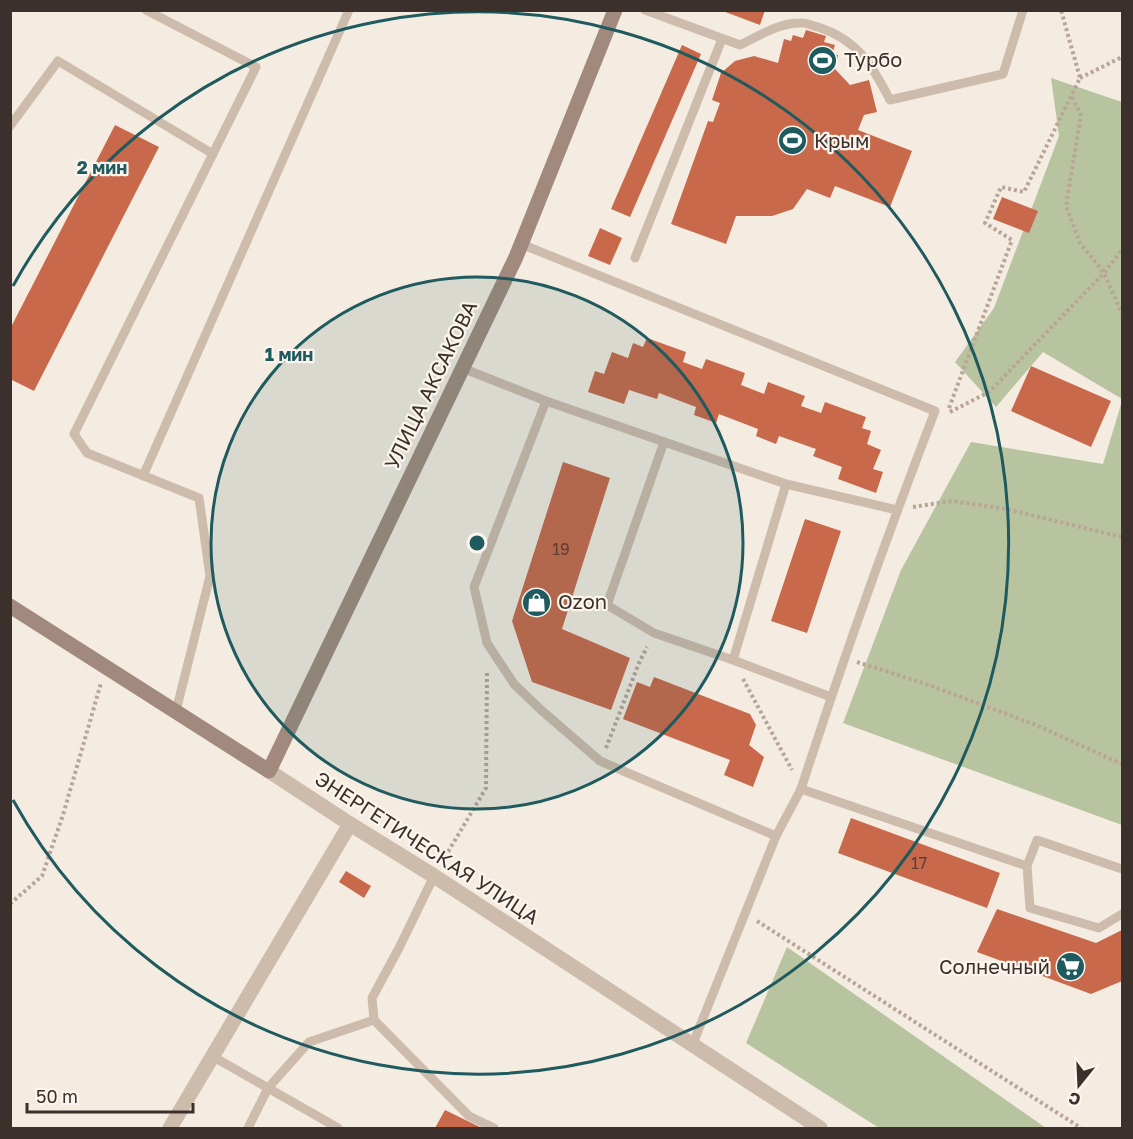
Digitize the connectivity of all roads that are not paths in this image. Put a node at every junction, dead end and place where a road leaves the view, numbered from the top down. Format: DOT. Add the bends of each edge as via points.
graph roads {
  1 [pos="146,10"];
  2 [pos="349,10"];
  3 [pos="615,10"];
  4 [pos="645,10"];
  5 [pos="1023,10"];
  6 [pos="722,39"];
  7 [pos="10,126"];
  8 [pos="213,154"];
  9 [pos="521,244"];
  10 [pos="635,258"];
  11 [pos="462,368"];
  12 [pos="546,401"];
  13 [pos="664,441"];
  14 [pos="143,476"];
  15 [pos="786,484"];
  16 [pos="897,510"];
  17 [pos="10,606"];
  18 [pos="733,660"];
  19 [pos="831,697"];
  20 [pos="176,711"];
  21 [pos="269,771"];
  22 [pos="801,789"];
  23 [pos="350,824"];
  24 [pos="776,836"];
  25 [pos="1027,867"];
  26 [pos="1122,869"];
  27 [pos="434,876"];
  28 [pos="1122,914"];
  29 [pos="374,1020"];
  30 [pos="692,1046"];
  31 [pos="212,1056"];
  32 [pos="268,1088"];
  33 [pos="170,1128"];
  34 [pos="248,1128"];
  35 [pos="338,1128"];
  36 [pos="494,1128"];
  37 [pos="820,1128"];
  1 -- 8 [label="lane" via="256,67"];
  2 -- 14 [label="lane"];
  3 -- 9 [label="main road, УЛИЦА АКСАКОВА"];
  4 -- 6 [label="lane"];
  5 -- 6 [label="lane" via="1003,74 890,100 859,51 828,31 802,22 777,27 740,45"];
  6 -- 10 [label="lane"];
  7 -- 8 [label="lane" via="58,61"];
  8 -- 14 [label="lane" via="74,434 87,453"];
  9 -- 11 [label="main road, УЛИЦА АКСАКОВА"];
  9 -- 16 [label="lane" via="935,411"];
  11 -- 12 [label="lane"];
  11 -- 21 [label="main road, УЛИЦА АКСАКОВА"];
  12 -- 13 [label="lane"];
  12 -- 24 [label="lane" via="474,587 487,643 514,684 600,761"];
  13 -- 15 [label="lane"];
  13 -- 18 [label="lane" via="607,605 654,633"];
  14 -- 20 [label="lane" via="199,498 209,564 210,576"];
  15 -- 16 [label="lane"];
  15 -- 18 [label="lane"];
  16 -- 19 [label="lane"];
  17 -- 20 [label="main road, ЭНЕРГЕТИЧЕСКАЯ УЛИЦА"];
  18 -- 19 [label="lane"];
  19 -- 22 [label="lane"];
  20 -- 21 [label="main road, ЭНЕРГЕТИЧЕСКАЯ УЛИЦА"];
  21 -- 23 [label="street, ЭНЕРГЕТИЧЕСКАЯ УЛИЦА"];
  22 -- 24 [label="lane"];
  22 -- 25 [label="lane"];
  23 -- 27 [label="street, ЭНЕРГЕТИЧЕСКАЯ УЛИЦА"];
  23 -- 31 [label="street"];
  24 -- 30 [label="lane"];
  25 -- 26 [label="lane" via="1037,840"];
  25 -- 28 [label="lane" via="1030,908 1099,928"];
  27 -- 29 [label="lane" via="372,998"];
  27 -- 30 [label="street, ЭНЕРГЕТИЧЕСКАЯ УЛИЦА"];
  29 -- 32 [label="lane" via="309,1042"];
  29 -- 36 [label="lane" via="469,1116"];
  30 -- 37 [label="street, ЭНЕРГЕТИЧЕСКАЯ УЛИЦА"];
  31 -- 32 [label="lane"];
  31 -- 33 [label="street"];
  32 -- 34 [label="lane"];
  32 -- 35 [label="lane"];
}
